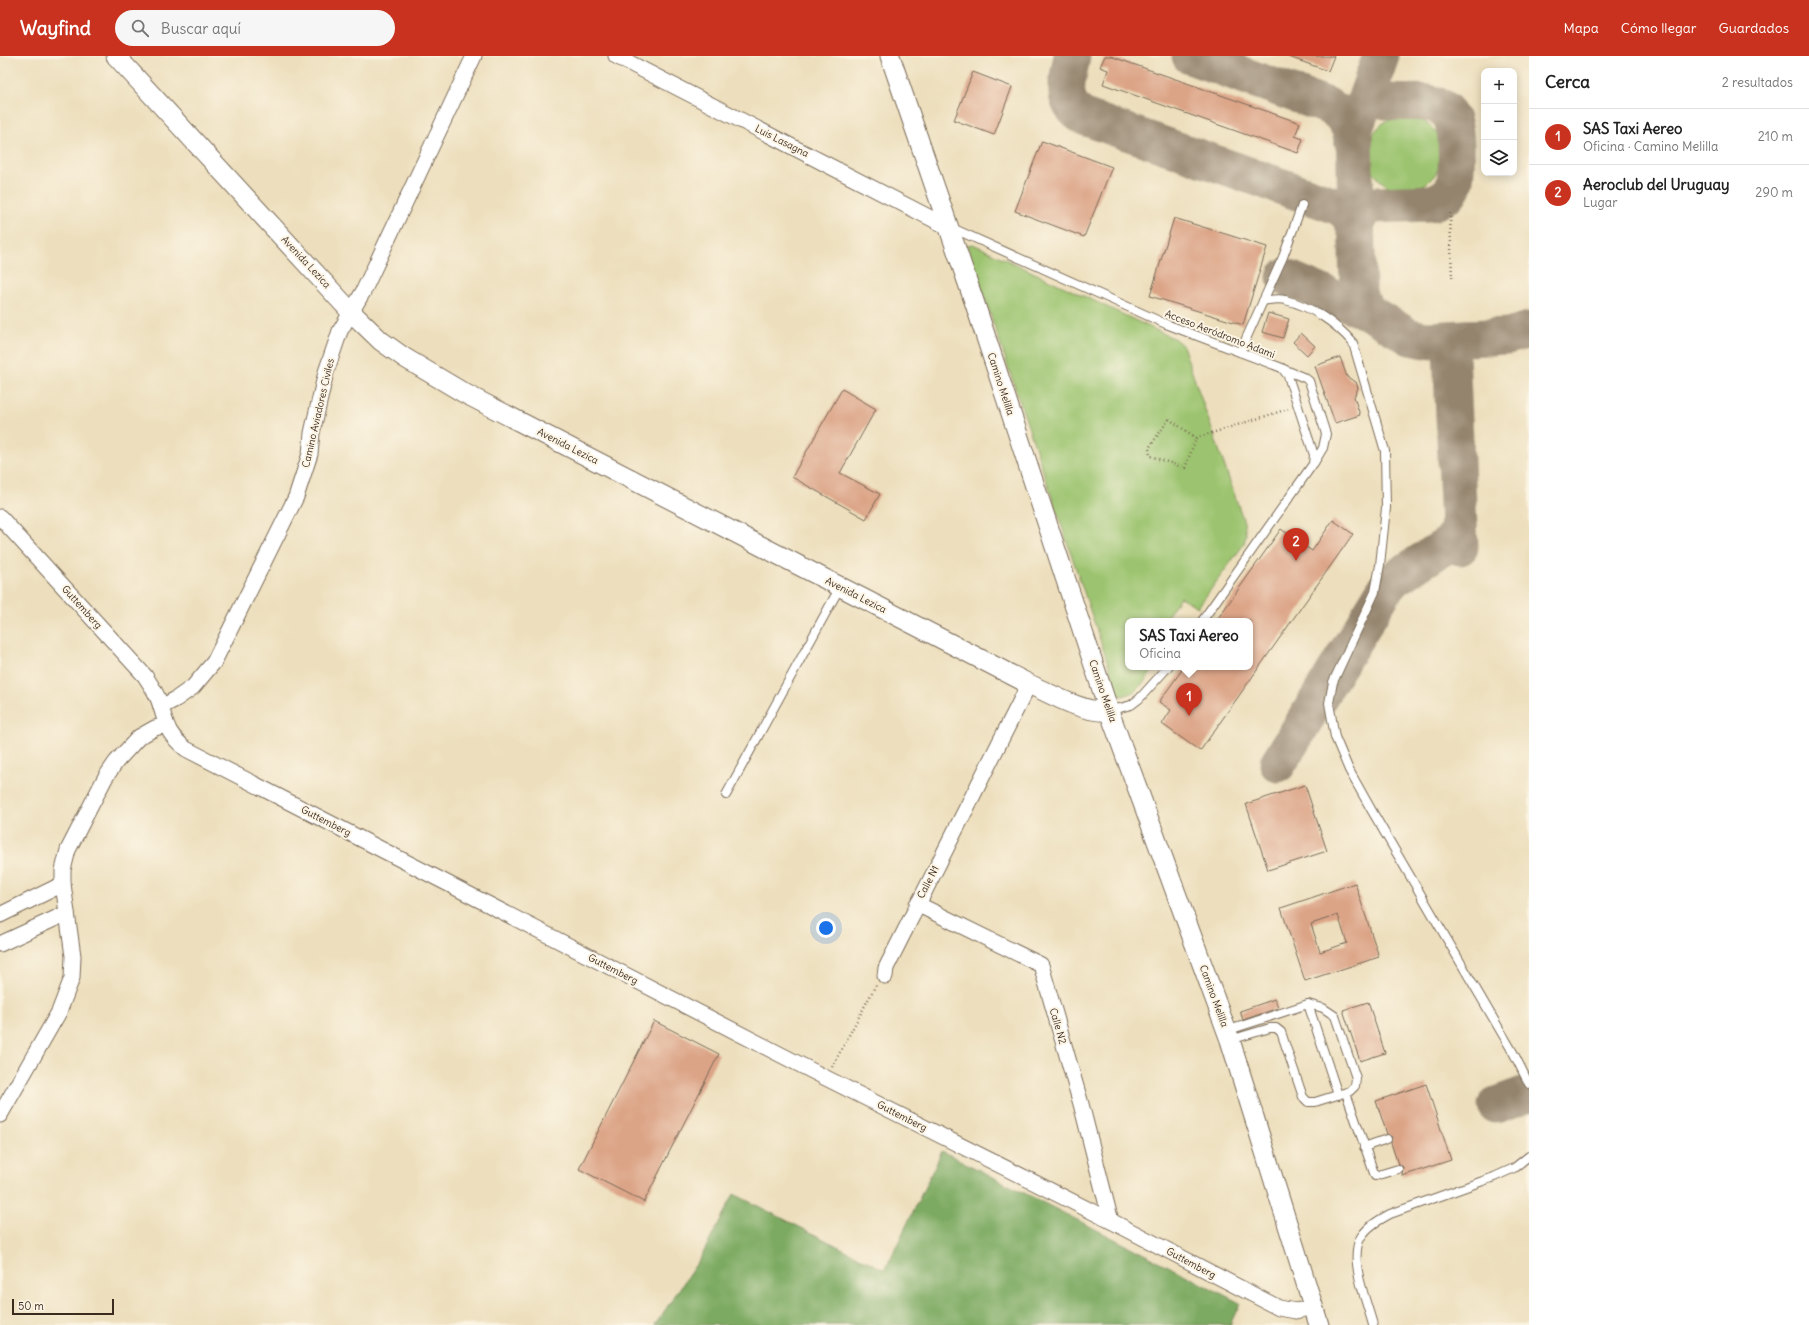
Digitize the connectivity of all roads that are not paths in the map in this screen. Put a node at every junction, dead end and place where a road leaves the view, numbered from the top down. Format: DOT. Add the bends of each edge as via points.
graph roads {
  1 [pos="116,56"];
  2 [pos="474,56"];
  3 [pos="616,56"];
  4 [pos="890,56"];
  5 [pos="1302,205"];
  6 [pos="948,226"];
  7 [pos="1263,300"];
  8 [pos="351,312"];
  9 [pos="1240,352"];
  10 [pos="1282,368"];
  11 [pos="1314,464"];
  12 [pos="0,517"];
  13 [pos="840,587"];
  14 [pos="1204,618"];
  15 [pos="1165,670"];
  16 [pos="1029,684"];
  17 [pos="161,707"];
  18 [pos="1109,711"];
  19 [pos="166,724"];
  20 [pos="726,795"];
  21 [pos="63,884"];
  22 [pos="917,904"];
  23 [pos="67,912"];
  24 [pos="0,915"];
  25 [pos="0,944"];
  26 [pos="885,976"];
  27 [pos="1308,1004"];
  28 [pos="1267,1017"];
  29 [pos="1270,1028"];
  30 [pos="1228,1035"];
  31 [pos="1529,1084"];
  32 [pos="1342,1094"];
  33 [pos="0,1115"];
  34 [pos="1387,1139"];
  35 [pos="1364,1147"];
  36 [pos="1529,1156"];
  37 [pos="1398,1168"];
  38 [pos="1111,1220"];
  39 [pos="1313,1307"];
  40 [pos="1320,1325"];
  41 [pos="1373,1325"];
  1 -- 8 [label="street, Avenida Lezica"];
  2 -- 8 [label="street, Camino Aviadores Civiles" via="363,292"];
  3 -- 6 [label="street, Luis Lasagna"];
  4 -- 6 [label="street, Camino Melilla"];
  5 -- 7 [label="lane" via="1284,257"];
  6 -- 9 [label="lane, Acceso Aeródromo Adami" via="1166,324"];
  6 -- 18 [label="street, Camino Melilla"];
  7 -- 9 [label="lane"];
  7 -- 31 [label="lane" via="1285,300 1304,307 1328,319 1353,343 1385,452 1386,508 1380,565 1375,592 1333,682 1329,703 1335,737 1349,770 1368,804"];
  8 -- 13 [label="street, Avenida Lezica" via="381,341 429,373"];
  8 -- 17 [label="street, Camino Aviadores Civiles" via="340,332 326,372 312,433 310,454 296,497 214,662 193,687"];
  9 -- 10 [label="lane, Acceso Aeródromo Adami"];
  10 -- 11 [label="lane, Acceso Aeródromo Adami" via="1288,376 1298,405 1314,456"];
  10 -- 11 [label="lane" via="1310,381 1326,434 1323,448"];
  11 -- 14 [label="lane"];
  12 -- 17 [label="street, Guttemberg" via="138,668 154,688"];
  13 -- 16 [label="street, Avenida Lezica"];
  13 -- 20 [label="lane"];
  15 -- 18 [label="lane" via="1131,705"];
  16 -- 18 [label="street, Avenida Lezica" via="1079,706"];
  16 -- 22 [label="street, Calle N1"];
  17 -- 19 [label="street, Guttemberg"];
  18 -- 30 [label="street, Camino Melilla"];
  19 -- 21 [label="street" via="139,737 105,778 68,850 63,870"];
  19 -- 38 [label="street, Guttemberg" via="167,730 176,741 206,760 826,1078"];
  21 -- 23 [label="street"];
  21 -- 24 [label="street"];
  22 -- 26 [label="street, Calle N1" via="886,968"];
  22 -- 38 [label="street, Calle N2" via="1041,965"];
  23 -- 25 [label="street"];
  23 -- 33 [label="street" via="73,956 69,990"];
  27 -- 28 [label="lane"];
  27 -- 32 [label="lane"];
  27 -- 32 [label="lane" via="1323,1008 1335,1016 1356,1078 1355,1086"];
  28 -- 29 [label="lane"];
  28 -- 30 [label="lane"];
  29 -- 30 [label="lane"];
  29 -- 32 [label="lane" via="1276,1028 1281,1032 1303,1097 1308,1102"];
  30 -- 39 [label="street, Camino Melilla"];
  32 -- 35 [label="lane"];
  34 -- 35 [label="lane"];
  35 -- 37 [label="lane" via="1374,1176"];
  36 -- 41 [label="lane" via="1514,1168 1494,1177 1390,1214 1368,1228 1360,1238 1357,1266"];
  38 -- 39 [label="street, Guttemberg" via="1279,1308 1296,1311"];
  39 -- 40 [label="street, Camino Melilla"];
}
